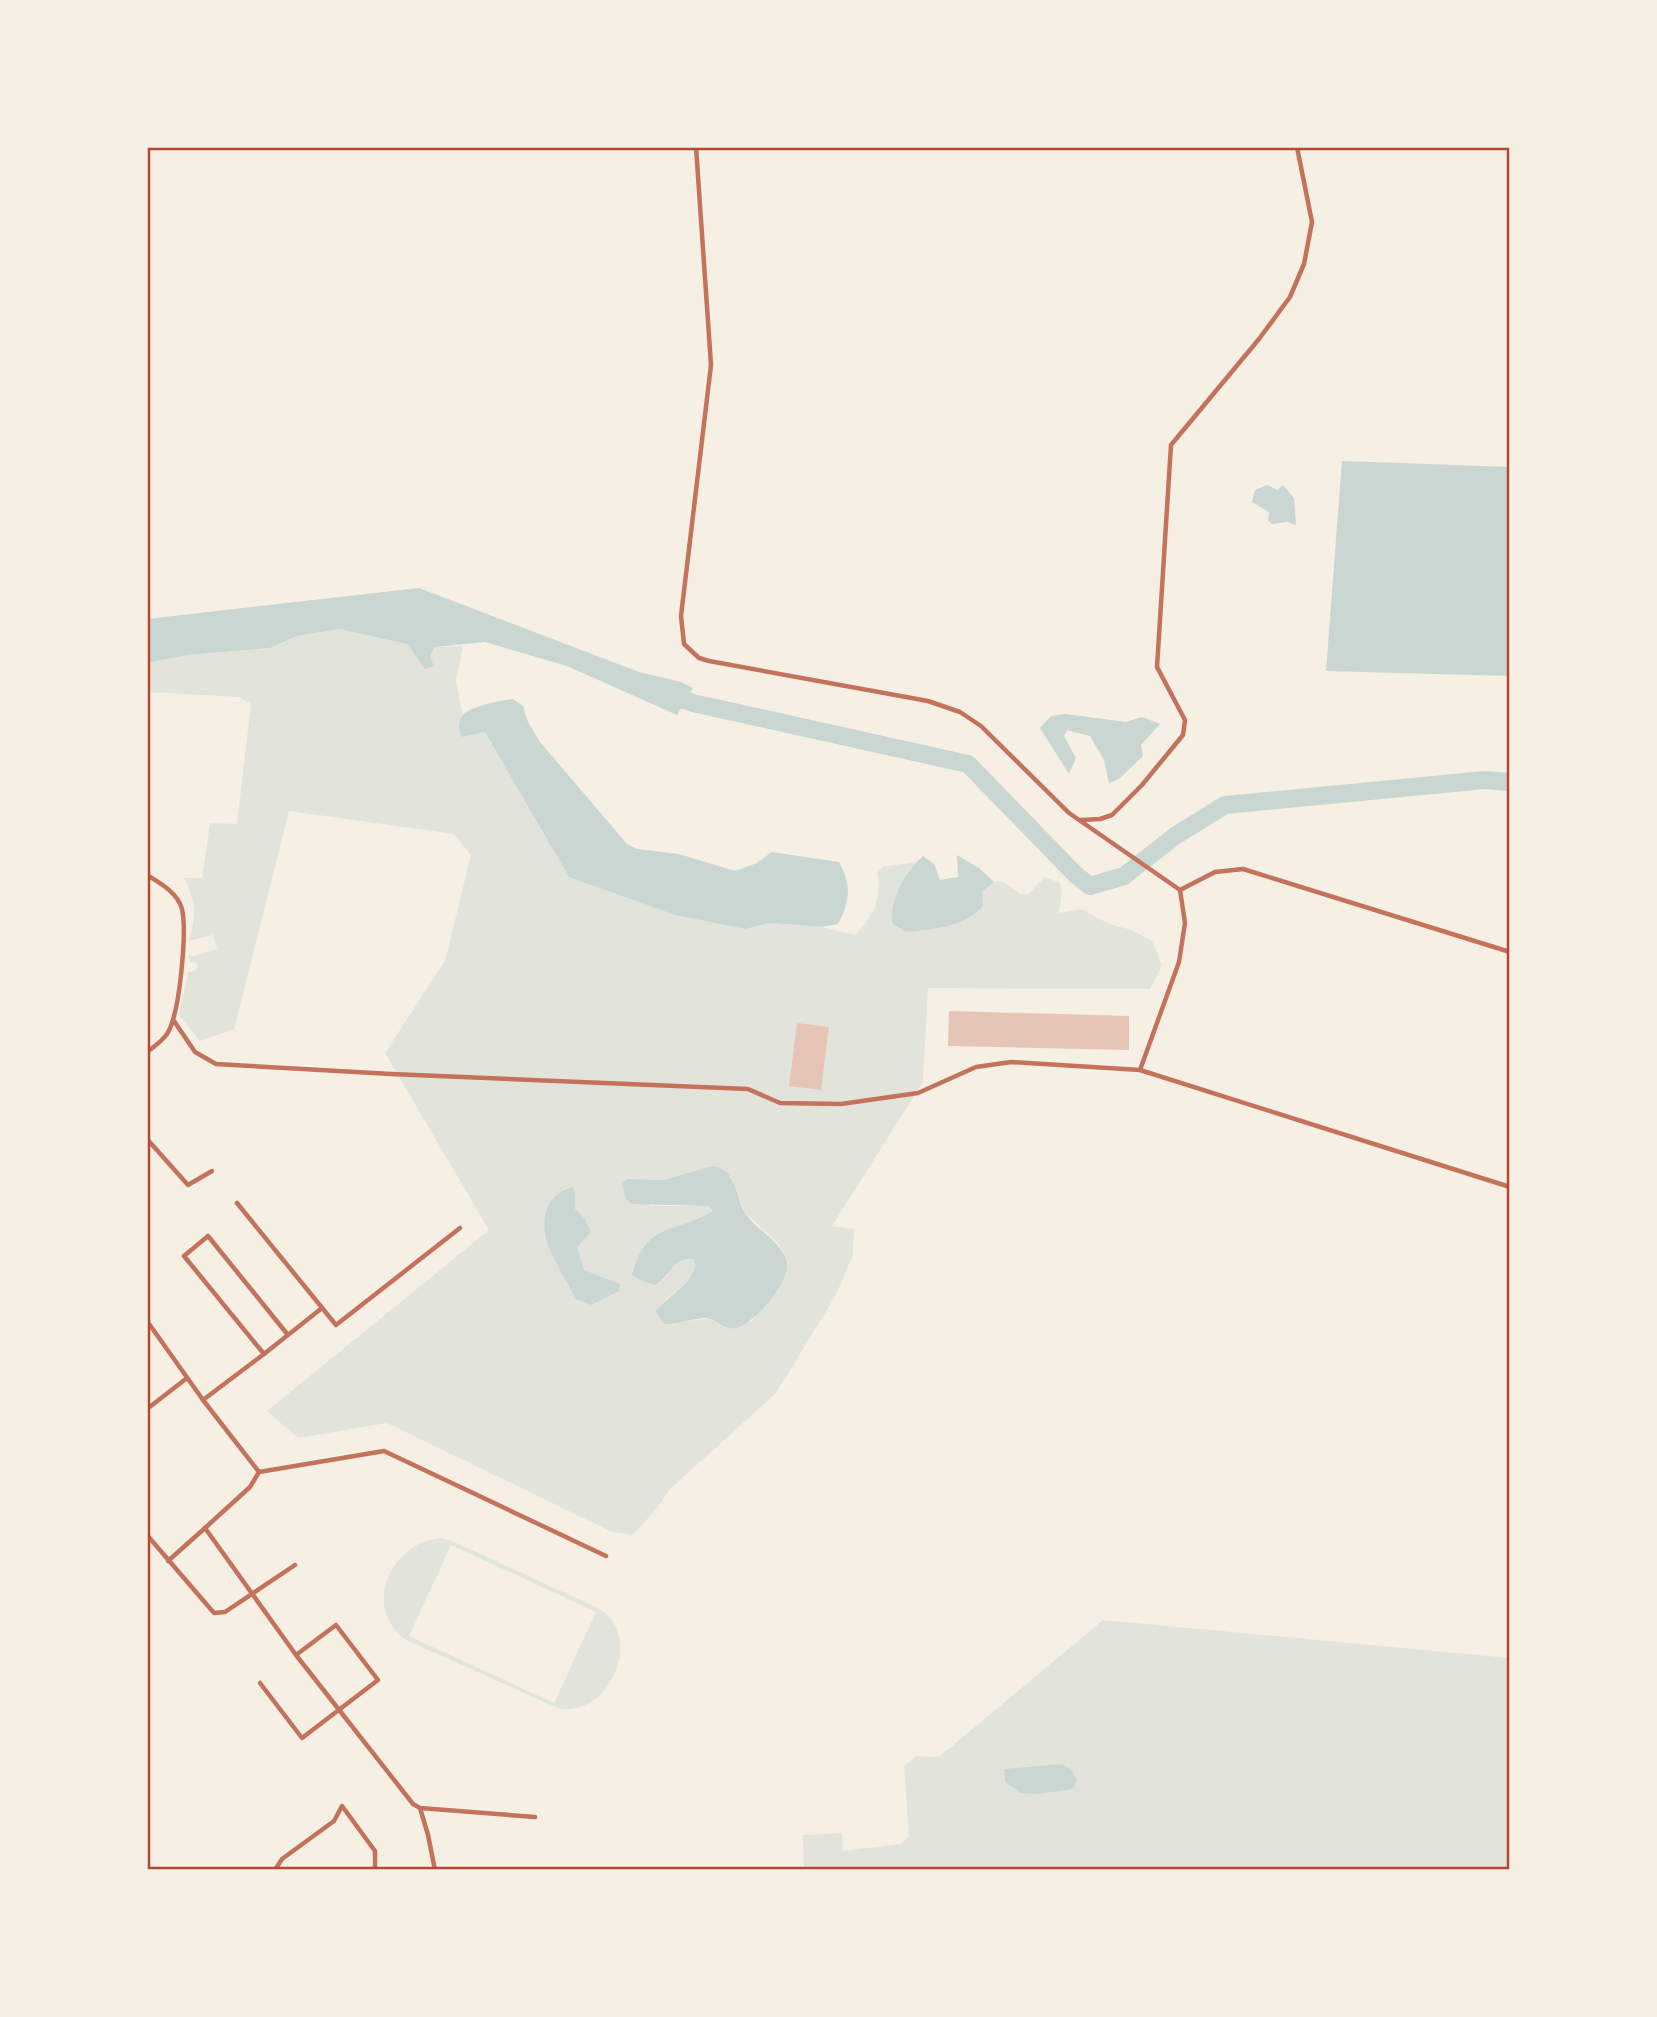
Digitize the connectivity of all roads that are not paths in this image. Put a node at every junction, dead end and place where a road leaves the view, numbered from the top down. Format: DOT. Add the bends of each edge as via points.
graph roads {
  1 [pos="696,147"];
  2 [pos="1297,147"];
  3 [pos="1080,820"];
  4 [pos="147,874"];
  5 [pos="1180,890"];
  6 [pos="1510,951"];
  7 [pos="174,1021"];
  8 [pos="147,1052"];
  9 [pos="1140,1070"];
  10 [pos="147,1139"];
  11 [pos="212,1171"];
  12 [pos="1510,1187"];
  13 [pos="237,1203"];
  14 [pos="460,1228"];
  15 [pos="322,1308"];
  16 [pos="147,1321"];
  17 [pos="288,1335"];
  18 [pos="264,1354"];
  19 [pos="187,1378"];
  20 [pos="203,1400"];
  21 [pos="147,1409"];
  22 [pos="259,1472"];
  23 [pos="205,1528"];
  24 [pos="147,1535"];
  25 [pos="606,1556"];
  26 [pos="168,1561"];
  27 [pos="295,1564"];
  28 [pos="252,1593"];
  29 [pos="296,1655"];
  30 [pos="260,1683"];
  31 [pos="339,1710"];
  32 [pos="420,1808"];
  33 [pos="535,1817"];
  34 [pos="275,1870"];
  35 [pos="376,1870"];
  36 [pos="435,1870"];
  1 -- 3 [label="street" via="711,365 681,616 684,644 709,661 928,701 960,712 981,726"];
  2 -- 3 [label="street" via="1312,222 1304,264 1290,298 1171,445 1157,667 1185,720 1183,736 1112,815"];
  3 -- 5 [label="street"];
  4 -- 7 [label="street" via="176,896 182,909"];
  5 -- 6 [label="street" via="1215,872 1243,869"];
  5 -- 9 [label="street" via="1185,923 1179,962"];
  7 -- 8 [label="street" via="167,1035"];
  7 -- 9 [label="street" via="195,1052 216,1064 748,1089 780,1103 841,1104 918,1093 975,1067 1011,1062"];
  9 -- 12 [label="street"];
  10 -- 11 [label="street" via="188,1185"];
  13 -- 15 [label="street"];
  14 -- 15 [label="street" via="336,1325"];
  15 -- 17 [label="street"];
  16 -- 19 [label="street"];
  17 -- 18 [label="street"];
  17 -- 18 [label="street" via="208,1236 184,1255"];
  18 -- 20 [label="street"];
  19 -- 20 [label="street"];
  19 -- 21 [label="street"];
  20 -- 22 [label="street"];
  22 -- 23 [label="street" via="250,1487"];
  22 -- 25 [label="street" via="384,1451"];
  23 -- 26 [label="street"];
  23 -- 28 [label="street"];
  24 -- 26 [label="street"];
  26 -- 28 [label="street" via="214,1613 225,1612"];
  27 -- 28 [label="street"];
  28 -- 29 [label="street"];
  29 -- 31 [label="street"];
  29 -- 31 [label="street" via="336,1625 378,1680"];
  30 -- 31 [label="street" via="302,1738"];
  31 -- 32 [label="street"];
  32 -- 33 [label="street"];
  32 -- 36 [label="street"];
  34 -- 35 [label="street" via="282,1859 334,1821 342,1806 374,1851"];
}
